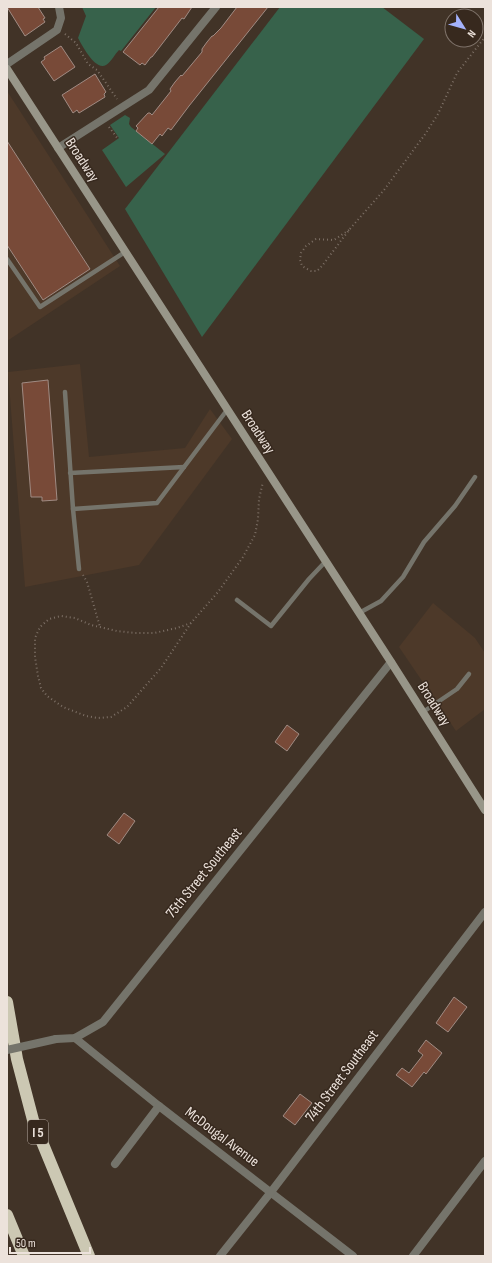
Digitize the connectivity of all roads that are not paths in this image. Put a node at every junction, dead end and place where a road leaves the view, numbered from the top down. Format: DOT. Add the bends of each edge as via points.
graph roads {
  1 [pos="59,7"];
  2 [pos="216,7"];
  3 [pos="7,64"];
  4 [pos="7,70"];
  5 [pos="58,148"];
  6 [pos="125,252"];
  7 [pos="7,259"];
  8 [pos="65,392"];
  9 [pos="227,410"];
  10 [pos="184,467"];
  11 [pos="70,473"];
  12 [pos="475,477"];
  13 [pos="73,509"];
  14 [pos="326,562"];
  15 [pos="80,569"];
  16 [pos="236,600"];
  17 [pos="359,613"];
  18 [pos="391,662"];
  19 [pos="469,674"];
  20 [pos="423,712"];
  21 [pos="485,810"];
  22 [pos="485,912"];
  23 [pos="7,1002"];
  24 [pos="75,1038"];
  25 [pos="7,1050"];
  26 [pos="159,1106"];
  27 [pos="485,1161"];
  28 [pos="115,1164"];
  29 [pos="271,1192"];
  30 [pos="7,1215"];
  31 [pos="24,1256"];
  32 [pos="89,1256"];
  33 [pos="220,1256"];
  34 [pos="353,1256"];
  35 [pos="413,1256"];
  1 -- 3 [label="street" via="61,18 57,29"];
  2 -- 5 [label="street" via="149,90"];
  4 -- 5 [label="street, Broadway"];
  5 -- 6 [label="street, Broadway"];
  6 -- 7 [label="lane" via="40,307"];
  6 -- 9 [label="street, Broadway"];
  8 -- 11 [label="lane"];
  9 -- 10 [label="lane"];
  9 -- 14 [label="street, Broadway"];
  10 -- 11 [label="lane"];
  10 -- 13 [label="lane" via="157,503"];
  11 -- 13 [label="lane"];
  12 -- 17 [label="lane" via="455,506 424,542 403,577 381,601"];
  13 -- 15 [label="lane"];
  14 -- 16 [label="lane" via="271,626"];
  14 -- 17 [label="street, Broadway"];
  17 -- 18 [label="street, Broadway"];
  18 -- 20 [label="street, Broadway"];
  18 -- 24 [label="street, 75th Street Southeast" via="103,1022"];
  19 -- 20 [label="lane" via="458,689"];
  20 -- 21 [label="street, Broadway"];
  22 -- 29 [label="street, 74th Street Southeast"];
  23 -- 32 [label="highway, I 5" via="17,1059 33,1120"];
  24 -- 25 [label="street, 75th Street Southeast, bridge" via="56,1039"];
  24 -- 26 [label="street, McDougal Avenue"];
  26 -- 28 [label="street"];
  26 -- 29 [label="street, McDougal Avenue"];
  27 -- 35 [label="street"];
  29 -- 33 [label="street, 74th Street Southeast"];
  29 -- 34 [label="street, McDougal Avenue"];
  30 -- 31 [label="highway"];
}
